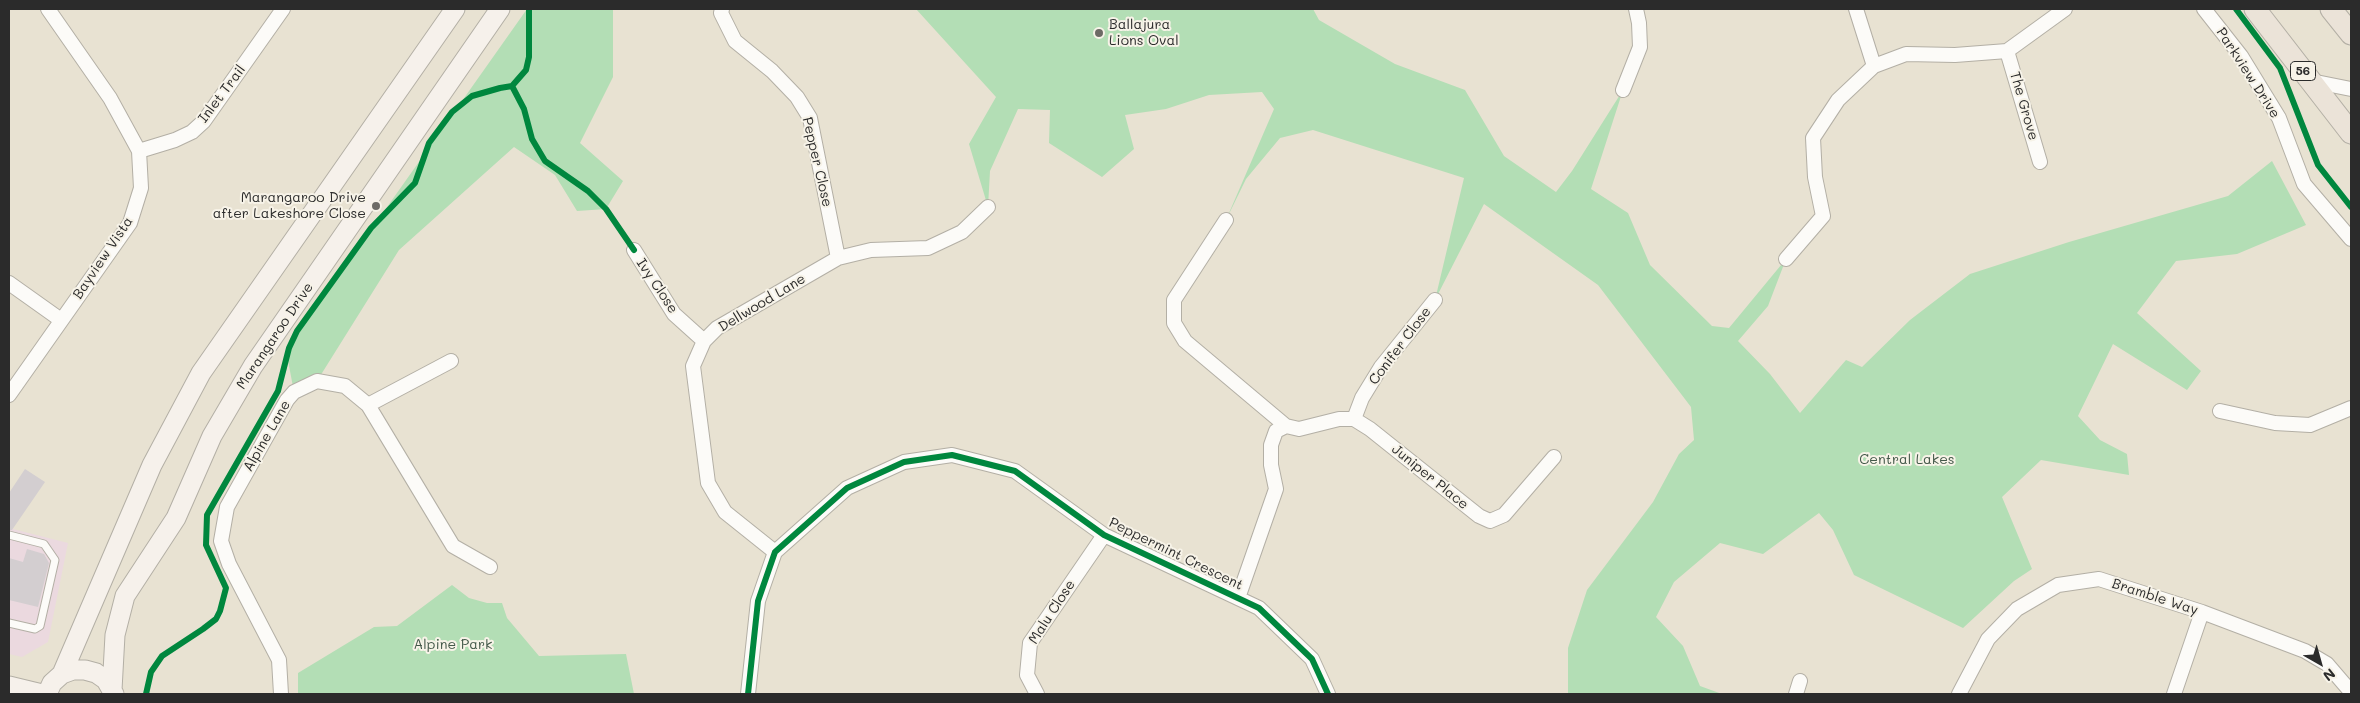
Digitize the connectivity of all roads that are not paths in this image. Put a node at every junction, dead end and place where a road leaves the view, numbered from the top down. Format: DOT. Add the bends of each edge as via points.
graph roads {
  1 [pos="48,9"];
  2 [pos="283,9"];
  3 [pos="455,9"];
  4 [pos="500,9"];
  5 [pos="722,9"];
  6 [pos="1636,9"];
  7 [pos="1856,9"];
  8 [pos="2065,9"];
  9 [pos="2204,9"];
  10 [pos="2255,9"];
  11 [pos="2331,9"];
  12 [pos="2351,34"];
  13 [pos="2007,51"];
  14 [pos="1874,66"];
  15 [pos="2311,81"];
  16 [pos="2351,89"];
  17 [pos="1622,90"];
  18 [pos="2351,133"];
  19 [pos="139,150"];
  20 [pos="2040,162"];
  21 [pos="988,207"];
  22 [pos="1226,220"];
  23 [pos="2351,239"];
  24 [pos="634,250"];
  25 [pos="838,258"];
  26 [pos="1786,260"];
  27 [pos="9,283"];
  28 [pos="1435,300"];
  29 [pos="61,320"];
  30 [pos="704,341"];
  31 [pos="451,361"];
  32 [pos="9,395"];
  33 [pos="368,405"];
  34 [pos="2351,408"];
  35 [pos="2220,411"];
  36 [pos="1354,419"];
  37 [pos="1286,426"];
  38 [pos="1554,457"];
  39 [pos="9,535"];
  40 [pos="1104,535"];
  41 [pos="775,552"];
  42 [pos="490,567"];
  43 [pos="1238,598"];
  44 [pos="2202,612"];
  45 [pos="9,622"];
  46 [pos="62,674"];
  47 [pos="9,686"];
  48 [pos="113,692"];
  49 [pos="2351,692"];
  50 [pos="42,694"];
  51 [pos="46,694"];
  52 [pos="281,694"];
  53 [pos="748,694"];
  54 [pos="1037,694"];
  55 [pos="1328,694"];
  56 [pos="1959,694"];
  57 [pos="2174,694"];
  1 -- 19 [label="street, Bayview Vista" via="110,98"];
  2 -- 19 [label="street, Inlet Trail" via="204,121 192,132 175,140"];
  3 -- 46 [label="main road" via="201,373 152,465"];
  4 -- 48 [label="main road, Marangaroo Drive" via="253,366 212,436 176,518 125,596 115,635"];
  5 -- 25 [label="street, Pepper Close" via="735,41 797,97 810,118"];
  6 -- 17 [label="street" via="1640,47"];
  7 -- 14 [label="street"];
  8 -- 13 [label="street"];
  9 -- 23 [label="street, Parkview Drive" via="2241,56 2279,118 2304,184"];
  10 -- 15 [label="main road, 56"];
  11 -- 12 [label="main road"];
  13 -- 14 [label="street" via="1906,54"];
  13 -- 20 [label="street, The Grove"];
  14 -- 26 [label="street" via="1838,100 1813,138 1815,178 1823,216"];
  15 -- 16 [label="street"];
  15 -- 18 [label="main road, 56"];
  19 -- 29 [label="street, Bayview Vista" via="141,188 130,223"];
  21 -- 25 [label="street, Dellwood Lane" via="962,232 928,248 871,250"];
  22 -- 37 [label="street" via="1174,300 1174,323 1185,341"];
  24 -- 30 [label="street, Ivy Close" via="674,314"];
  25 -- 30 [label="street, Dellwood Lane" via="717,328"];
  27 -- 29 [label="street"];
  28 -- 36 [label="street, Conifer Close" via="1381,367 1362,398"];
  29 -- 32 [label="street, Bayview Vista"];
  30 -- 41 [label="street, Dellwood Lane" via="693,366 708,483 725,512"];
  31 -- 33 [label="street"];
  33 -- 42 [label="street, Alpine Lane" via="453,546"];
  33 -- 52 [label="street, Alpine Lane" via="345,386 317,381 294,392 227,507 222,541 229,564 279,660"];
  34 -- 35 [label="street" via="2310,425 2275,423"];
  36 -- 37 [label="street" via="1339,419 1299,429"];
  36 -- 38 [label="street, Juniper Place" via="1479,516 1490,521 1504,515"];
  37 -- 43 [label="street" via="1276,431 1271,445 1270,464 1276,489"];
  39 -- 45 [label="lane" via="44,544 55,560 40,626 35,629"];
  40 -- 41 [label="street, Peppermint Crescent" via="1015,471 952,455 904,462 847,488"];
  40 -- 43 [label="street, Peppermint Crescent"];
  40 -- 54 [label="street, Malu Close" via="1030,643 1027,675"];
  41 -- 53 [label="street, Peppermint Crescent" via="758,601"];
  43 -- 55 [label="street, Peppermint Crescent" via="1259,608 1312,659"];
  44 -- 49 [label="street, Bramble Way" via="2328,664"];
  44 -- 56 [label="street, Bramble Way" via="2099,579 2058,585 2017,610 1988,639"];
  44 -- 57 [label="street"];
  46 -- 48 [label="main road, Marangaroo Drive" via="73,670 96,674 106,680"];
  46 -- 51 [label="main road"];
  47 -- 50 [label="main road"];
}
